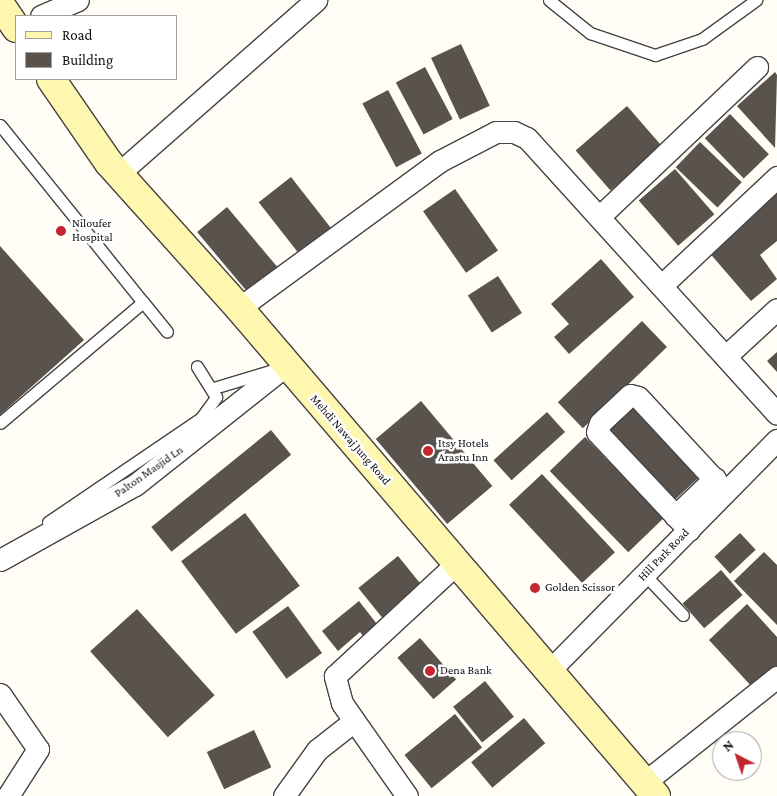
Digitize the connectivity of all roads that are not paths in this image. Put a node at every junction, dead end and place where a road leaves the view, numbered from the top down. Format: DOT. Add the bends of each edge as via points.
graph roads {
  1 [pos="316,0"];
  2 [pos="550,0"];
  3 [pos="756,0"];
  4 [pos="76,1"];
  5 [pos="0,4"];
  6 [pos="43,15"];
  7 [pos="15,26"];
  8 [pos="757,67"];
  9 [pos="52,80"];
  10 [pos="0,125"];
  11 [pos="118,174"];
  12 [pos="777,177"];
  13 [pos="599,217"];
  14 [pos="662,285"];
  15 [pos="143,302"];
  16 [pos="239,308"];
  17 [pos="777,309"];
  18 [pos="167,332"];
  19 [pos="726,356"];
  20 [pos="285,366"];
  21 [pos="197,367"];
  22 [pos="214,388"];
  23 [pos="777,414"];
  24 [pos="0,423"];
  25 [pos="777,440"];
  26 [pos="720,485"];
  27 [pos="682,523"];
  28 [pos="16,544"];
  29 [pos="0,560"];
  30 [pos="457,563"];
  31 [pos="645,575"];
  32 [pos="683,615"];
  33 [pos="551,669"];
  34 [pos="777,677"];
  35 [pos="0,694"];
  36 [pos="354,721"];
  37 [pos="650,789"];
  38 [pos="8,796"];
  39 [pos="284,796"];
  40 [pos="407,796"];
  1 -- 11 [label="street"];
  2 -- 3 [label="lane" via="590,33 655,54 702,39"];
  4 -- 6 [label="street"];
  5 -- 7 [label="main road"];
  8 -- 13 [label="street"];
  9 -- 11 [label="main road, Mehdi Nawaj Jung Road"];
  10 -- 15 [label="lane"];
  11 -- 16 [label="main road, Mehdi Nawaj Jung Road"];
  12 -- 14 [label="street"];
  13 -- 14 [label="street"];
  13 -- 16 [label="street" via="527,138 514,132 496,132 440,162"];
  14 -- 19 [label="street"];
  15 -- 18 [label="lane"];
  15 -- 24 [label="lane"];
  16 -- 20 [label="main road, Mehdi Nawaj Jung Road"];
  17 -- 19 [label="street"];
  19 -- 23 [label="street"];
  20 -- 22 [label="lane"];
  20 -- 29 [label="street, Palton Masjid Ln" via="135,485"];
  20 -- 30 [label="main road, Mehdi Nawaj Jung Road"];
  21 -- 22 [label="lane"];
  22 -- 28 [label="lane" via="216,401 201,418"];
  25 -- 26 [label="street, Hill Park Road"];
  26 -- 27 [label="street, Hill Park Road"];
  26 -- 27 [label="street" via="638,397 630,395 600,423 597,432"];
  27 -- 31 [label="street, Hill Park Road"];
  30 -- 33 [label="main road, Mehdi Nawaj Jung Road"];
  30 -- 36 [label="street" via="336,676 336,691"];
  31 -- 32 [label="lane"];
  31 -- 33 [label="street, Hill Park Road"];
  33 -- 37 [label="main road, Mehdi Nawaj Jung Road"];
  34 -- 37 [label="street"];
  35 -- 38 [label="street" via="38,750"];
  36 -- 39 [label="street" via="316,750"];
  36 -- 40 [label="street"];
}
